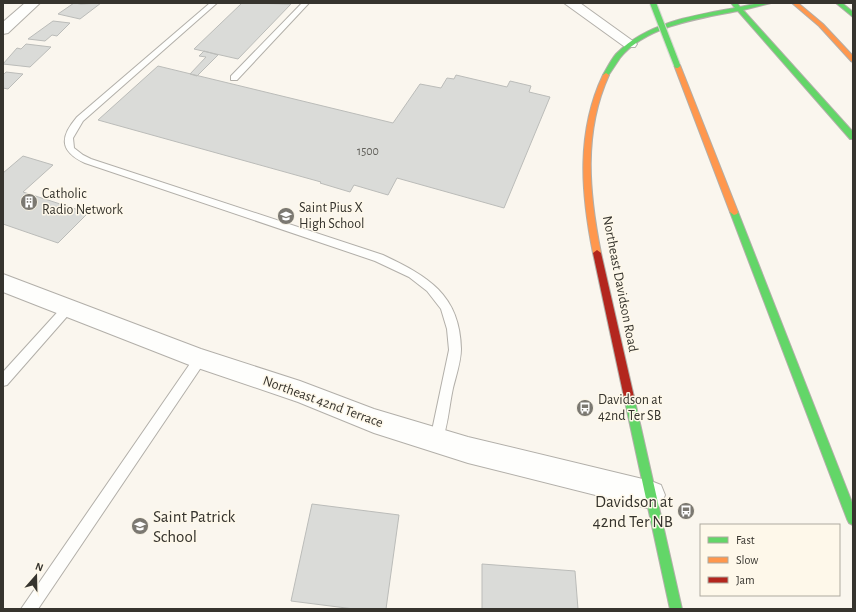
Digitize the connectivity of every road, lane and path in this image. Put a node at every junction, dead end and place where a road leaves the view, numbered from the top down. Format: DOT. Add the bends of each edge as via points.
graph roads {
  1 [pos="33,3"];
  2 [pos="214,3"];
  3 [pos="306,3"];
  4 [pos="571,3"];
  5 [pos="653,3"];
  6 [pos="768,3"];
  7 [pos="795,3"];
  8 [pos="839,3"];
  9 [pos="737,6"];
  10 [pos="853,15"];
  11 [pos="3,30"];
  12 [pos="630,44"];
  13 [pos="853,60"];
  14 [pos="234,78"];
  15 [pos="853,137"];
  16 [pos="3,283"];
  17 [pos="67,309"];
  18 [pos="200,359"];
  19 [pos="3,381"];
  20 [pos="436,440"];
  21 [pos="651,495"];
  22 [pos="853,519"];
  23 [pos="29,609"];
  24 [pos="676,609"];
  1 -- 11 [label="street"];
  2 -- 20 [label="lane" via="80,119 68,136 71,151 76,157 88,162 378,258 413,274 431,288 446,307 453,329 455,350"];
  3 -- 14 [label="lane"];
  4 -- 12 [label="street"];
  5 -- 22 [label="main road, bridge"];
  6 -- 9 [label="main road, Northeast Davidson Road"];
  7 -- 13 [label="main road" via="821,25"];
  8 -- 10 [label="main road"];
  9 -- 12 [label="main road, Northeast Davidson Road" via="664,28"];
  9 -- 15 [label="main road"];
  12 -- 21 [label="main road, Northeast Davidson Road" via="616,57 600,88 588,134 588,173 593,234"];
  16 -- 17 [label="street, Northeast 42nd Terrace"];
  17 -- 18 [label="street, Northeast 42nd Terrace"];
  17 -- 19 [label="lane"];
  18 -- 20 [label="street, Northeast 42nd Terrace" via="300,392 374,421"];
  18 -- 23 [label="lane"];
  20 -- 21 [label="street, Northeast 42nd Terrace"];
  21 -- 24 [label="main road, Northeast Davidson Road"];
}
